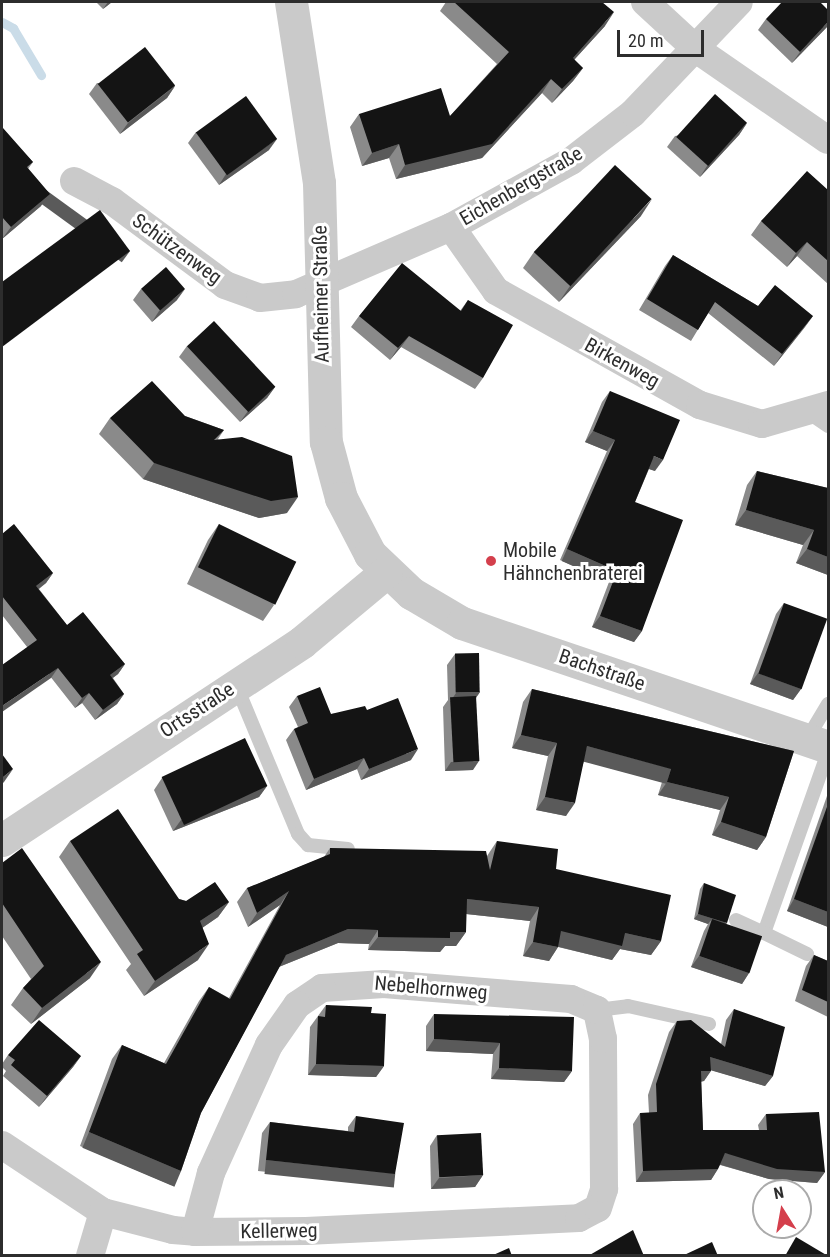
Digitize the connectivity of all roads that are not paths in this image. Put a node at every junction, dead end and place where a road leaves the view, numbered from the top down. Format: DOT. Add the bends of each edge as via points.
graph roads {
  1 [pos="291,2"];
  2 [pos="645,2"];
  3 [pos="739,2"];
  4 [pos="696,49"];
  5 [pos="828,140"];
  6 [pos="74,181"];
  7 [pos="451,227"];
  8 [pos="319,284"];
  9 [pos="822,415"];
  10 [pos="386,572"];
  11 [pos="236,685"];
  12 [pos="828,704"];
  13 [pos="821,746"];
  14 [pos="2,840"];
  15 [pos="366,850"];
  16 [pos="736,920"];
  17 [pos="764,933"];
  18 [pos="807,954"];
  19 [pos="597,1010"];
  20 [pos="709,1024"];
  21 [pos="2,1145"];
  22 [pos="103,1212"];
  23 [pos="195,1232"];
  24 [pos="90,1256"];
  1 -- 8 [label="street, Aufheimer Straße" via="319,183"];
  2 -- 4 [label="street"];
  3 -- 4 [label="street, Eichenbergstraße"];
  4 -- 5 [label="street"];
  4 -- 7 [label="street, Eichenbergstraße" via="633,113 571,161"];
  6 -- 8 [label="street, Schützenweg" via="112,201 193,266 239,291 275,298"];
  7 -- 8 [label="street, Eichenbergstraße"];
  7 -- 9 [label="street, Birkenweg" via="496,291 690,400 735,420 762,424"];
  8 -- 10 [label="street, Aufheimer Straße" via="323,417 331,466 356,531"];
  10 -- 11 [label="street, Ortsstraße" via="330,622"];
  10 -- 13 [label="street, Bachstraße" via="435,610 462,623"];
  11 -- 14 [label="street, Ortsstraße"];
  11 -- 15 [label="lane" via="298,834 319,848"];
  12 -- 13 [label="lane"];
  13 -- 17 [label="lane"];
  16 -- 17 [label="lane"];
  17 -- 18 [label="lane"];
  19 -- 20 [label="lane" via="628,1006"];
  19 -- 23 [label="street, Nebelhornweg" via="571,999 384,984 321,988 297,1005 269,1045 212,1173"];
  19 -- 23 [label="street, Kellerweg" via="603,1039 604,1189 598,1208 579,1218"];
  21 -- 22 [label="street, Kellerweg"];
  22 -- 23 [label="street, Kellerweg"];
  22 -- 24 [label="street"];
}
